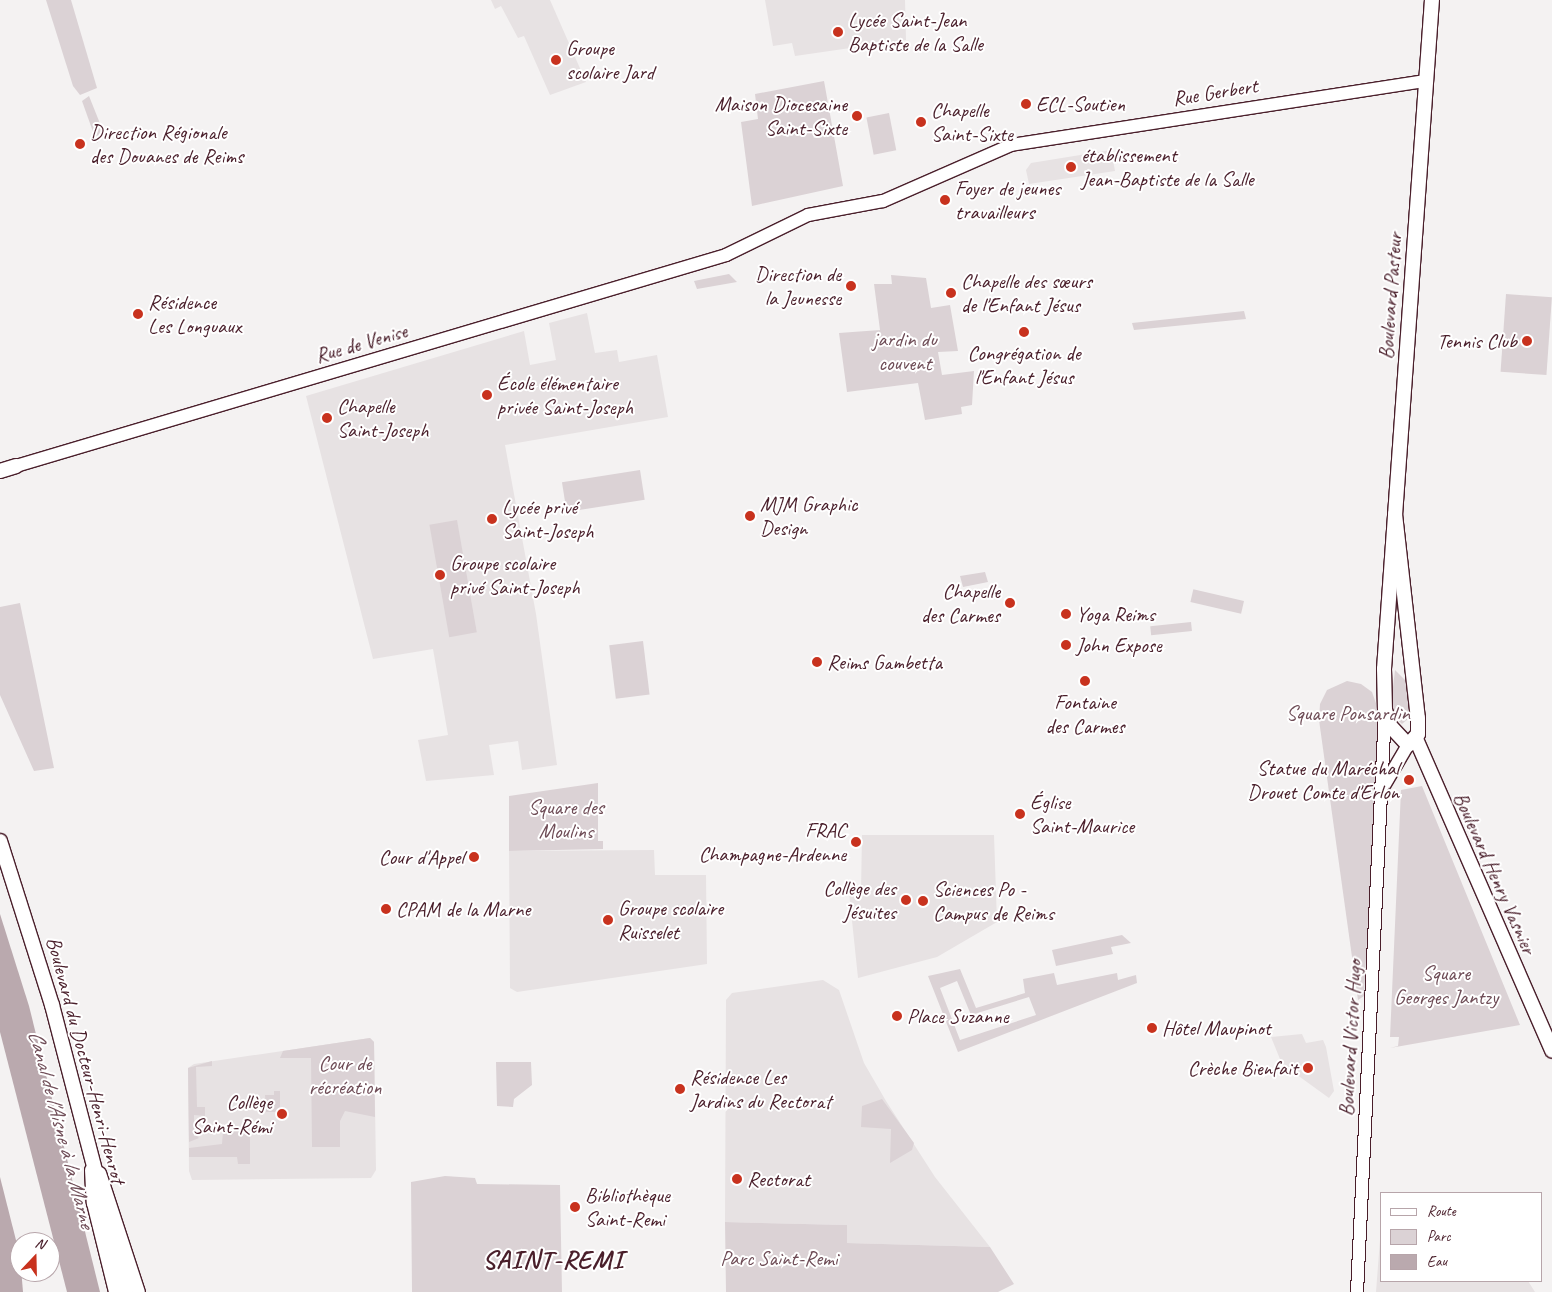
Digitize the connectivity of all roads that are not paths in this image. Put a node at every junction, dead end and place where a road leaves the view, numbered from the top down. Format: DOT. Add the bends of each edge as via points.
graph roads {
  1 [pos="1432,0"];
  2 [pos="1426,81"];
  3 [pos="734,252"];
  4 [pos="16,466"];
  5 [pos="0,471"];
  6 [pos="1395,514"];
  7 [pos="1411,632"];
  8 [pos="1384,669"];
  9 [pos="1384,710"];
  10 [pos="1412,742"];
  11 [pos="1384,786"];
  12 [pos="0,840"];
  13 [pos="1552,1051"];
  14 [pos="90,1150"];
  15 [pos="115,1292"];
  16 [pos="127,1292"];
  17 [pos="139,1292"];
  18 [pos="1357,1292"];
  1 -- 2 [label="main road, Boulevard Pasteur"];
  2 -- 3 [label="street, Rue Gerbert" via="1011,144 883,201 808,215"];
  2 -- 6 [label="main road, Boulevard Pasteur"];
  3 -- 4 [label="street, Rue de Venise"];
  4 -- 5 [label="main road, Rue de Venise"];
  6 -- 7 [label="main road, Boulevard Pasteur"];
  6 -- 8 [label="main road, Boulevard Pasteur"];
  7 -- 10 [label="main road, Boulevard Henry Vasnier"];
  8 -- 9 [label="main road, Boulevard Victor Hugo"];
  9 -- 10 [label="main road, Boulevard Henry Vasnier" via="1390,726"];
  9 -- 11 [label="street, Boulevard Victor Hugo"];
  10 -- 11 [label="street, Boulevard Victor Hugo"];
  10 -- 13 [label="main road, Boulevard Henry Vasnier"];
  11 -- 18 [label="street, Boulevard Victor Hugo" via="1367,1040"];
  12 -- 14 [label="main road, Boulevard du Docteur-Henri-Henrot" via="52,1005"];
  14 -- 15 [label="street" via="93,1203"];
  14 -- 16 [label="main road, Boulevard du Docteur-Henri-Henrot"];
  14 -- 17 [label="street" via="111,1198"];
}
